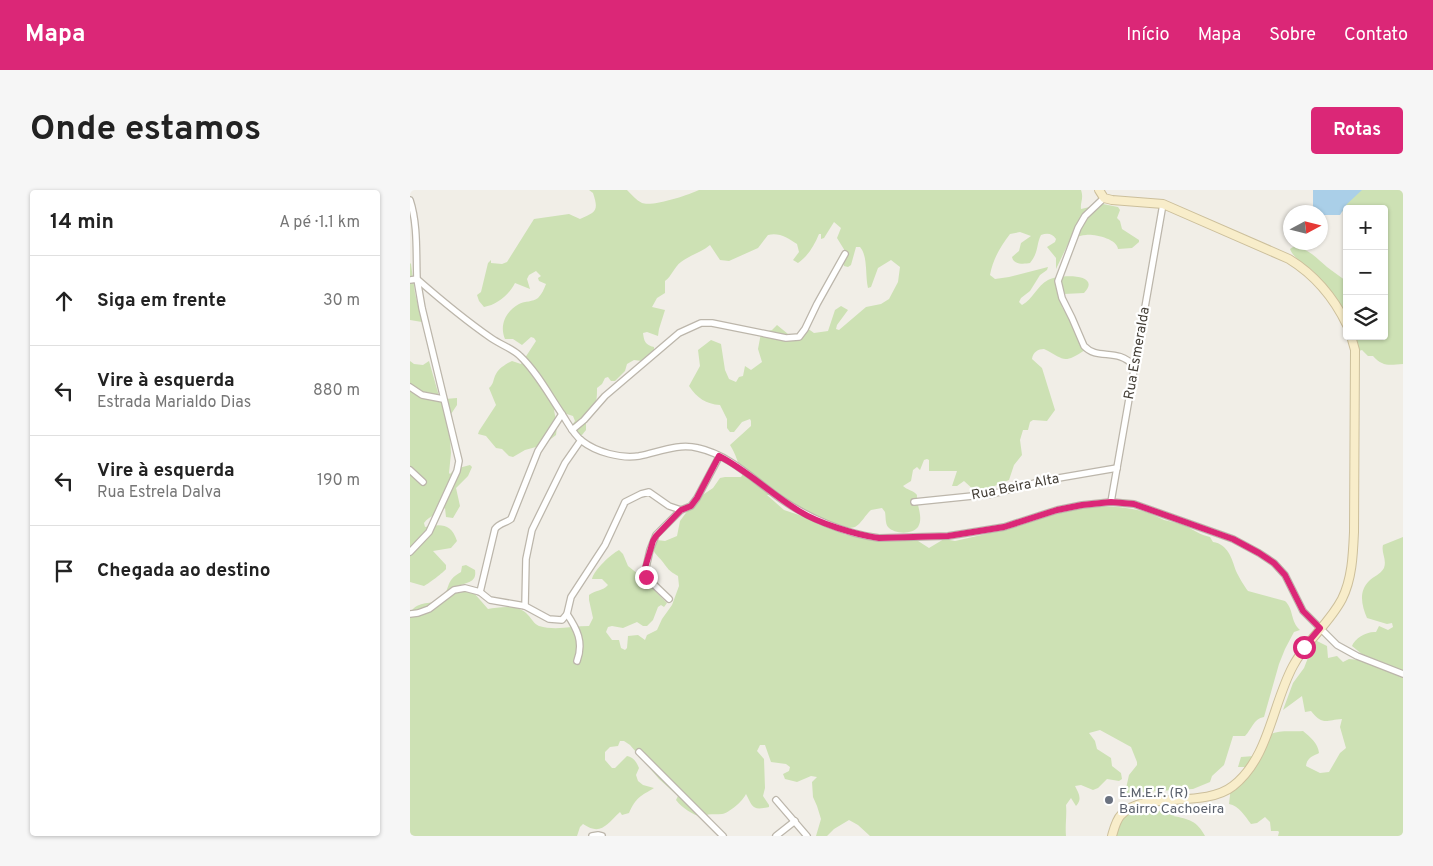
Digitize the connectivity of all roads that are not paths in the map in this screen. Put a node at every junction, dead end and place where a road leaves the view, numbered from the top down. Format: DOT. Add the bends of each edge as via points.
graph roads {
  1 [pos="1099,190"];
  2 [pos="1104,198"];
  3 [pos="410,200"];
  4 [pos="1163,204"];
  5 [pos="845,254"];
  6 [pos="417,279"];
  7 [pos="410,280"];
  8 [pos="1343,318"];
  9 [pos="1352,340"];
  10 [pos="1134,366"];
  11 [pos="410,387"];
  12 [pos="443,399"];
  13 [pos="562,414"];
  14 [pos="572,430"];
  15 [pos="581,440"];
  16 [pos="719,456"];
  17 [pos="1116,468"];
  18 [pos="410,470"];
  19 [pos="423,482"];
  20 [pos="914,502"];
  21 [pos="1111,502"];
  22 [pos="681,510"];
  23 [pos="410,552"];
  24 [pos="480,592"];
  25 [pos="669,599"];
  26 [pos="524,606"];
  27 [pos="410,614"];
  28 [pos="567,614"];
  29 [pos="1320,628"];
  30 [pos="577,660"];
  31 [pos="1403,674"];
  32 [pos="639,752"];
  33 [pos="776,800"];
  34 [pos="795,822"];
  35 [pos="723,836"];
  36 [pos="776,836"];
  37 [pos="807,836"];
  38 [pos="1112,836"];
  1 -- 2 [label="street"];
  2 -- 4 [label="street"];
  2 -- 10 [label="street" via="1085,216 1078,228 1060,274 1059,288 1084,346 1094,353 1124,357"];
  3 -- 6 [label="street"];
  4 -- 8 [label="street" via="1303,267 1326,292"];
  4 -- 10 [label="street, Rua Esmeralda"];
  5 -- 14 [label="street" via="799,337 786,338 712,323 690,327 660,347"];
  6 -- 7 [label="street"];
  6 -- 12 [label="street"];
  6 -- 13 [label="street" via="466,319 520,356"];
  9 -- 29 [label="street" via="1356,388 1352,562 1342,599"];
  10 -- 17 [label="street, Rua Esmeralda"];
  11 -- 12 [label="street" via="422,395"];
  12 -- 23 [label="street" via="458,451 457,471 429,532"];
  13 -- 14 [label="street"];
  13 -- 24 [label="street" via="538,451 511,519 494,529"];
  14 -- 15 [label="street"];
  15 -- 16 [label="street" via="598,450 622,456 686,446"];
  15 -- 26 [label="street" via="565,463 532,530 526,559"];
  16 -- 21 [label="street" via="801,512 879,538 948,536 1004,527 1057,510"];
  16 -- 22 [label="street" via="697,498 691,506"];
  17 -- 20 [label="street, Rua Beira Alta" via="992,494"];
  17 -- 21 [label="street, Rua Esmeralda"];
  18 -- 19 [label="street"];
  21 -- 29 [label="street" via="1154,510 1233,539 1259,553 1285,575 1303,611"];
  22 -- 25 [label="street" via="656,536 645,568 649,580"];
  22 -- 28 [label="street" via="669,506 650,492 625,502 605,545 571,597"];
  24 -- 26 [label="street" via="490,600"];
  24 -- 27 [label="street" via="465,588 454,590 429,609"];
  26 -- 28 [label="street" via="557,621"];
  28 -- 30 [label="street" via="580,640"];
  29 -- 31 [label="street" via="1337,645"];
  29 -- 38 [label="street" via="1292,667 1261,749 1244,777 1231,788 1202,798 1133,807 1121,815"];
  32 -- 35 [label="street"];
  33 -- 34 [label="street"];
  34 -- 36 [label="street"];
  34 -- 37 [label="street"];
}
